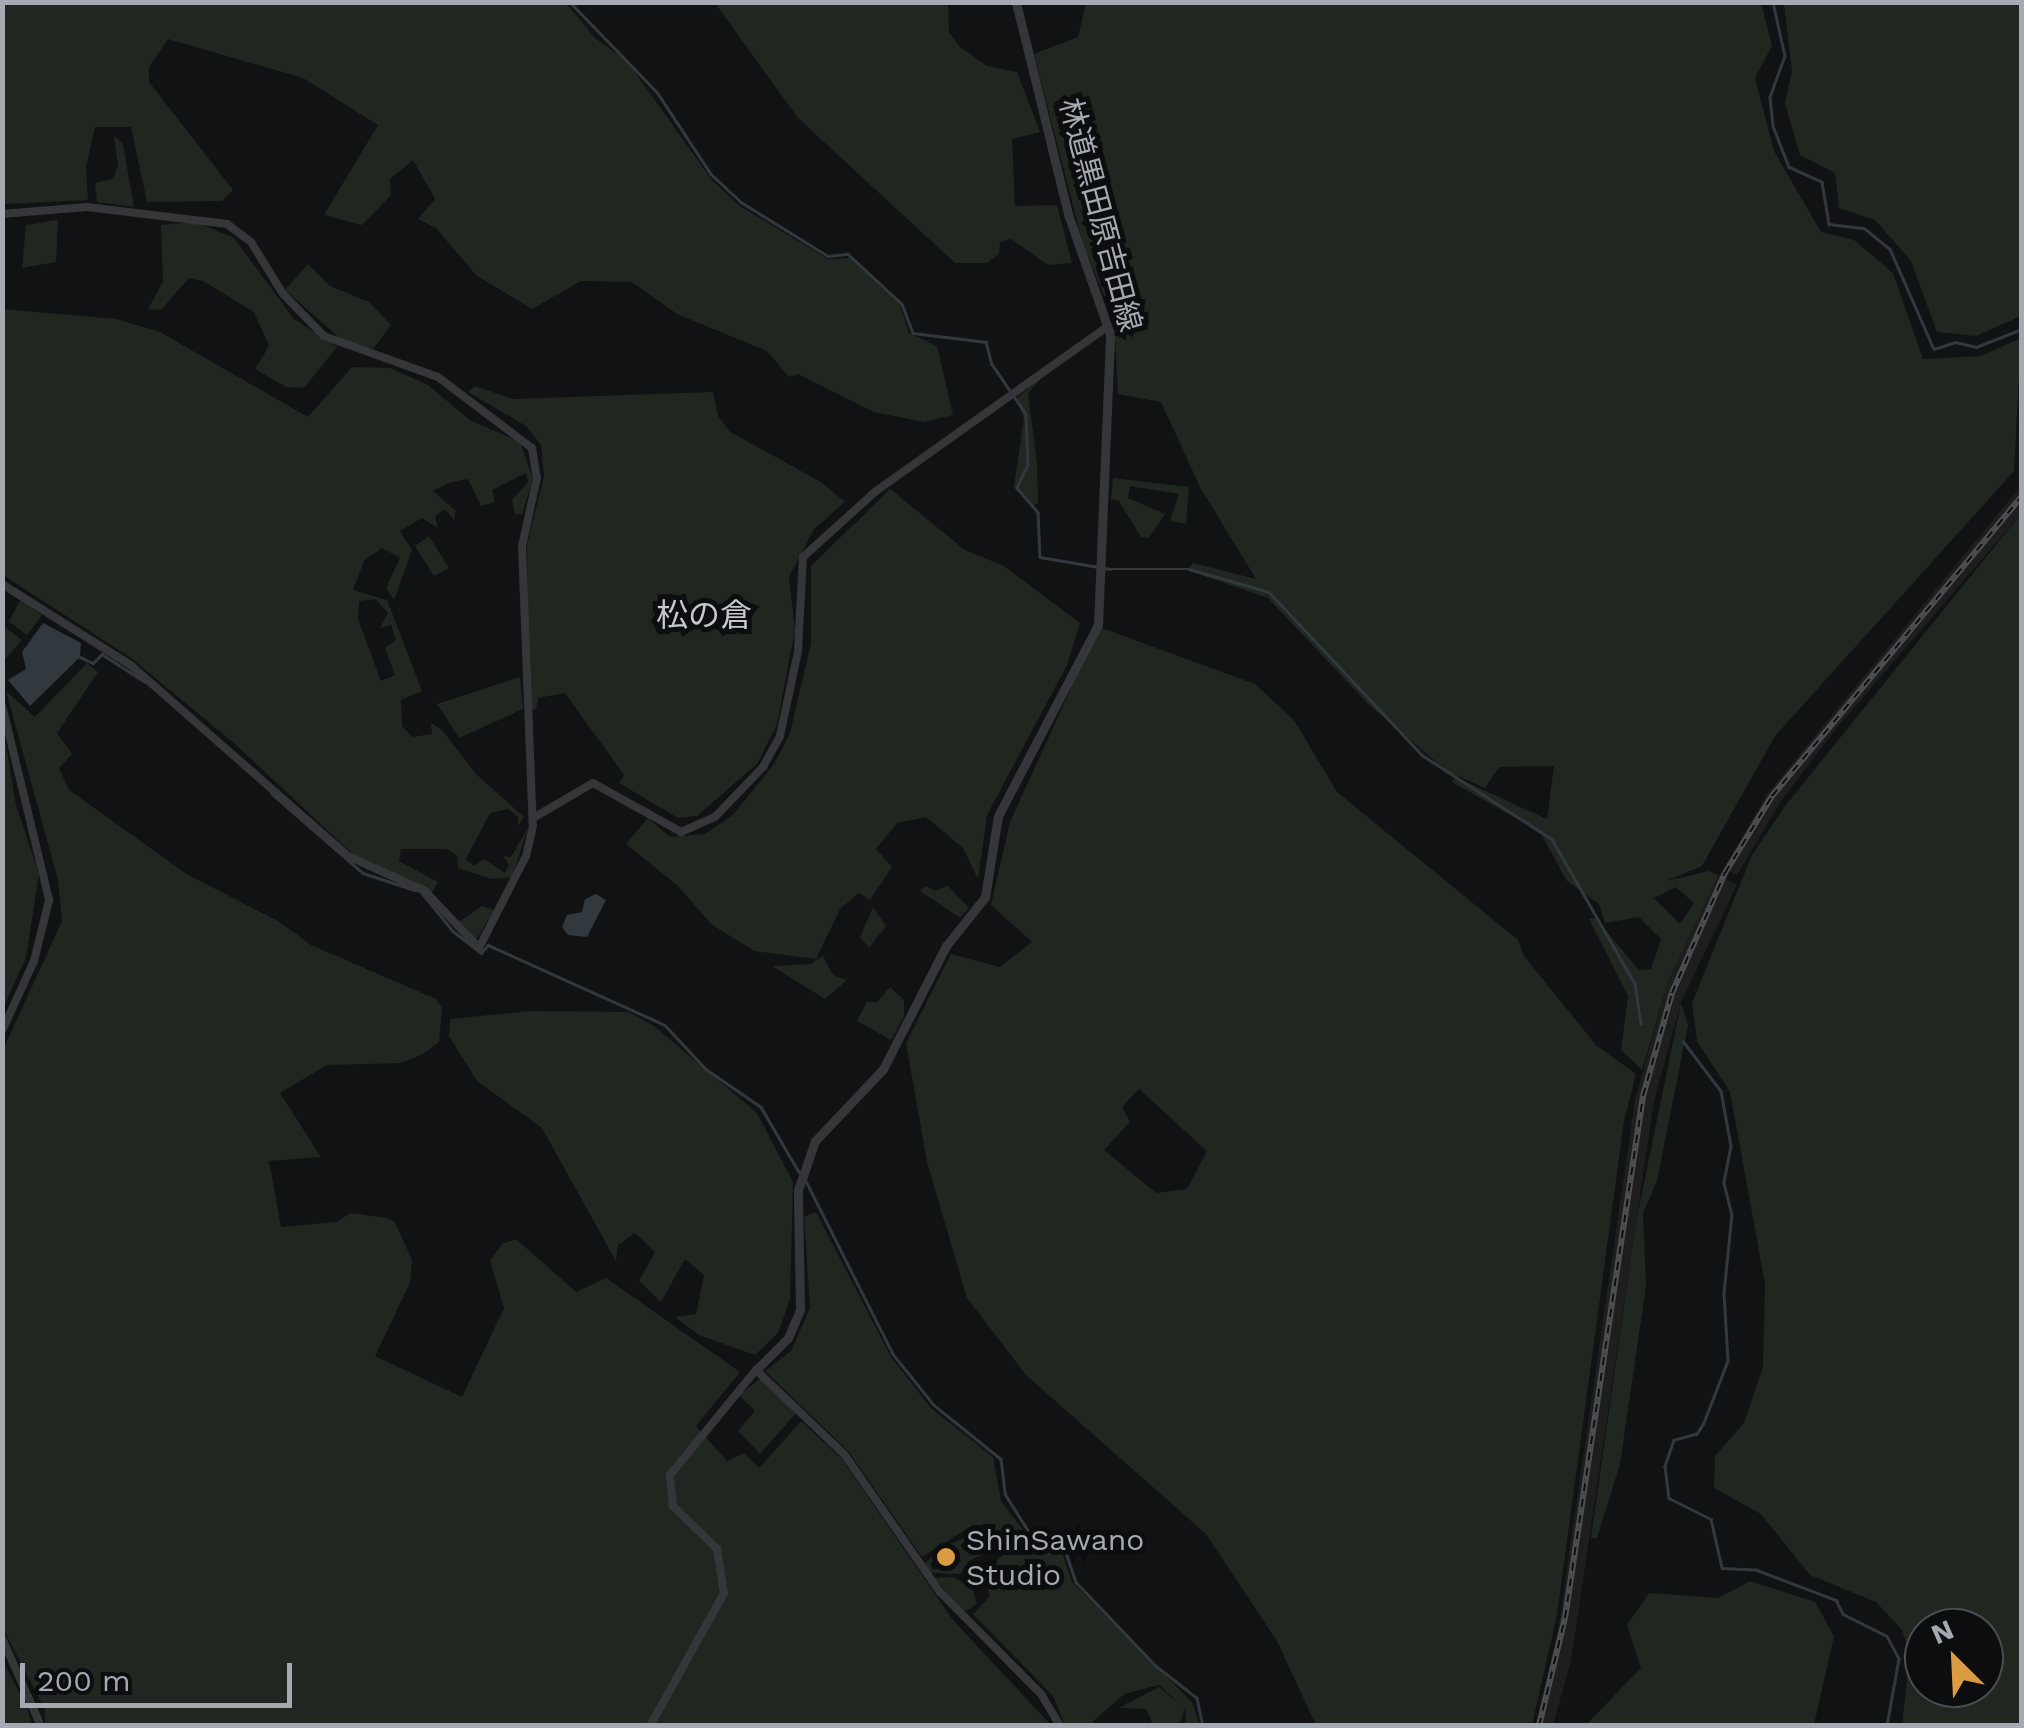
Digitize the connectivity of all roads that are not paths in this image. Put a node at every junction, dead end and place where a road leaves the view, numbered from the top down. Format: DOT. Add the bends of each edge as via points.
graph roads {
  1 [pos="1016,2"];
  2 [pos="2,214"];
  3 [pos="1108,326"];
  4 [pos="2,584"];
  5 [pos="2,705"];
  6 [pos="533,818"];
  7 [pos="2,1031"];
  8 [pos="756,1370"];
  9 [pos="2,1638"];
  10 [pos="41,1726"];
  11 [pos="650,1726"];
  12 [pos="1060,1726"];
  1 -- 3 [label="street, 林道黒田原吉田線" via="1068,214"];
  2 -- 6 [label="street" via="87,207 228,224 252,242 283,294 324,336 438,378 520,434 532,448 538,478 522,546"];
  3 -- 6 [label="street" via="876,491 803,557 798,651 780,736 763,767 715,817 681,832 593,783"];
  3 -- 8 [label="street, 林道黒田原吉田線" via="1098,625 998,816 986,898 946,946 883,1069 815,1141 798,1190 800,1310 788,1338"];
  4 -- 6 [label="street" via="132,666 348,856 372,872 422,888 479,948 526,856"];
  5 -- 7 [label="street" via="50,900 34,961"];
  8 -- 11 [label="street" via="670,1475 668,1496 717,1549 724,1593"];
  8 -- 12 [label="street" via="844,1454 940,1592 1041,1694"];
  9 -- 10 [label="street"];
}
